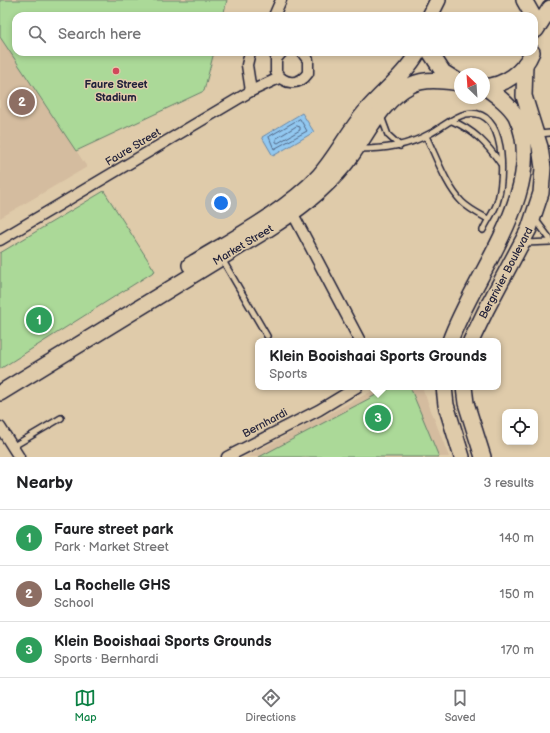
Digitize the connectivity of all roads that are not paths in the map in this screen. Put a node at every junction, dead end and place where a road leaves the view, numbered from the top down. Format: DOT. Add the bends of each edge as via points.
graph roads {
  1 [pos="281,0"];
  2 [pos="524,0"];
  3 [pos="550,8"];
  4 [pos="276,12"];
  5 [pos="528,12"];
  6 [pos="538,23"];
  7 [pos="249,56"];
  8 [pos="279,56"];
  9 [pos="305,56"];
  10 [pos="416,56"];
  11 [pos="433,56"];
  12 [pos="529,58"];
  13 [pos="279,78"];
  14 [pos="454,79"];
  15 [pos="454,83"];
  16 [pos="490,86"];
  17 [pos="251,91"];
  18 [pos="490,91"];
  19 [pos="381,113"];
  20 [pos="452,121"];
  21 [pos="543,134"];
  22 [pos="426,136"];
  23 [pos="400,146"];
  24 [pos="356,149"];
  25 [pos="501,166"];
  26 [pos="293,214"];
  27 [pos="534,218"];
  28 [pos="488,219"];
  29 [pos="483,230"];
  30 [pos="550,239"];
  31 [pos="0,240"];
  32 [pos="550,242"];
  33 [pos="522,243"];
  34 [pos="221,258"];
  35 [pos="267,336"];
  36 [pos="358,338"];
  37 [pos="451,338"];
  38 [pos="472,338"];
  39 [pos="0,382"];
  40 [pos="352,390"];
  41 [pos="445,390"];
  42 [pos="464,390"];
  43 [pos="0,393"];
  44 [pos="61,418"];
  45 [pos="0,427"];
  46 [pos="12,447"];
  47 [pos="19,457"];
  48 [pos="227,457"];
  49 [pos="462,457"];
  50 [pos="483,457"];
  1 -- 4 [label="street"];
  2 -- 5 [label="main road"];
  3 -- 6 [label="main road"];
  7 -- 17 [label="street" via="247,65"];
  8 -- 13 [label="street" via="275,65"];
  9 -- 13 [label="street" via="309,66 304,78 292,83"];
  10 -- 39 [label="main road, Market Street" via="361,117 331,161 303,192 248,229"];
  11 -- 14 [label="main road" via="443,72"];
  12 -- 16 [label="main road" via="512,77"];
  12 -- 21 [label="main road, Bergrivier Boulevard" via="524,96"];
  13 -- 17 [label="street, Faure Street"];
  15 -- 19 [label="main road, Market Street" via="428,81 415,84 396,96"];
  17 -- 31 [label="street, Faure Street"];
  18 -- 37 [label="main road, Bergrivier Boulevard" via="508,106 519,122 527,150 527,179 518,210 462,312"];
  19 -- 23 [label="lane" via="388,135"];
  19 -- 24 [label="main road, Market Street"];
  20 -- 22 [label="lane"];
  20 -- 25 [label="lane" via="479,137"];
  20 -- 25 [label="lane" via="465,114 476,113 484,116 497,135 501,150"];
  21 -- 27 [label="main road, Bergrivier Boulevard" via="541,193"];
  22 -- 23 [label="lane"];
  22 -- 28 [label="lane" via="461,202"];
  23 -- 24 [label="lane"];
  24 -- 26 [label="main road, Market Street" via="325,186"];
  25 -- 28 [label="lane" via="502,176 496,204"];
  26 -- 34 [label="main road, Market Street"];
  26 -- 36 [label="street"];
  27 -- 30 [label="lane"];
  27 -- 33 [label="main road, Bergrivier Boulevard"];
  28 -- 29 [label="lane"];
  32 -- 33 [label="lane"];
  33 -- 38 [label="main road, Bergrivier Boulevard"];
  34 -- 35 [label="lane"];
  34 -- 43 [label="main road, Market Street"];
  40 -- 48 [label="street, Bernhardi"];
  41 -- 49 [label="main road" via="452,428"];
  42 -- 50 [label="main road"];
  44 -- 46 [label="lane"];
  45 -- 46 [label="street"];
  46 -- 47 [label="street"];
}
